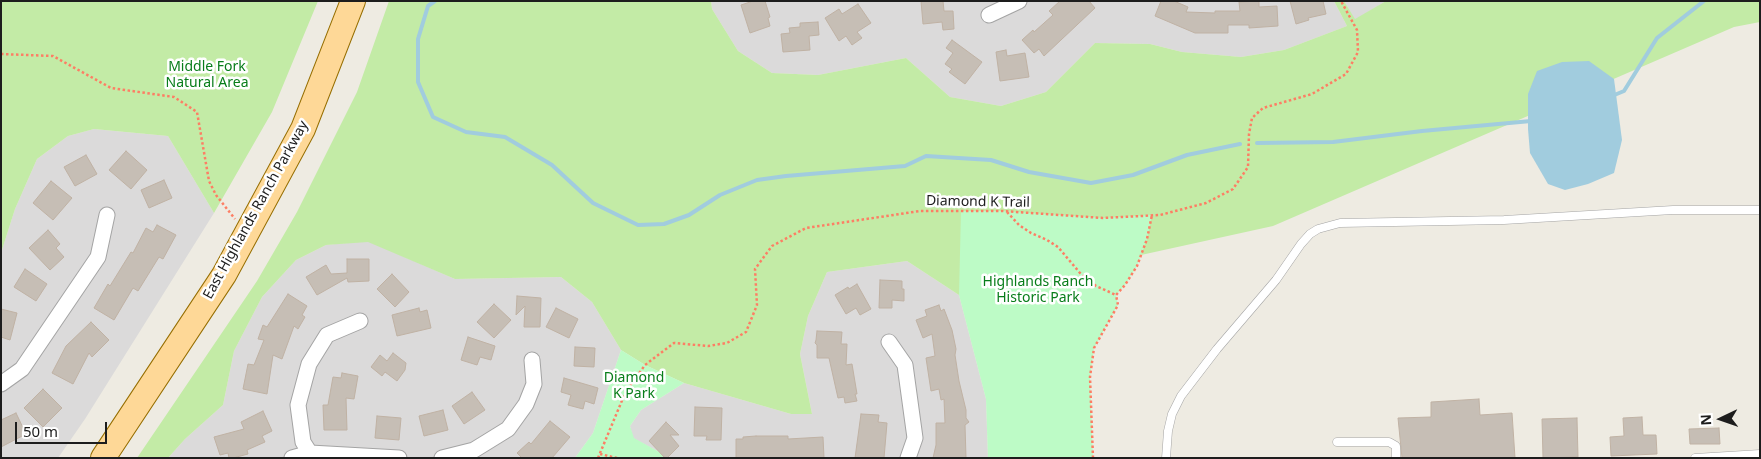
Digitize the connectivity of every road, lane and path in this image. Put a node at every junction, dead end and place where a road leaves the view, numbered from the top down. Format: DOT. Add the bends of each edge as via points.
graph roads {
  1 [pos="353,1"];
  2 [pos="1019,1"];
  3 [pos="1342,1"];
  4 [pos="989,15"];
  5 [pos="1,54"];
  6 [pos="1760,210"];
  7 [pos="1007,211"];
  8 [pos="107,215"];
  9 [pos="1152,216"];
  10 [pos="246,234"];
  11 [pos="1116,296"];
  12 [pos="360,321"];
  13 [pos="888,342"];
  14 [pos="532,360"];
  15 [pos="1,384"];
  16 [pos="1337,442"];
  17 [pos="310,453"];
  18 [pos="1760,454"];
  19 [pos="599,456"];
  20 [pos="103,458"];
  21 [pos="292,458"];
  22 [pos="398,458"];
  23 [pos="442,458"];
  24 [pos="617,458"];
  25 [pos="908,458"];
  26 [pos="1093,458"];
  27 [pos="1166,458"];
  28 [pos="1396,458"];
  29 [pos="1695,458"];
  1 -- 10 [label="main road, East Highlands Ranch Parkway" via="303,129"];
  2 -- 4 [label="street"];
  3 -- 9 [label="path, Diamond K Trail" via="1357,30 1358,52 1346,74 1312,94 1263,108 1252,118 1248,167 1233,189 1206,203"];
  5 -- 10 [label="path" via="53,56 111,88 174,97 197,112 208,181"];
  6 -- 27 [label="lane" via="1673,210 1504,220 1340,223 1318,229 1310,234 1181,396 1172,414"];
  7 -- 9 [label="path, Diamond K Trail" via="1103,218"];
  7 -- 11 [label="path" via="1019,225 1058,247 1096,286"];
  7 -- 19 [label="path, Diamond K Trail" via="920,211 825,225 806,228 772,246 755,269 756,305 746,332 727,343 708,346 674,343 645,365 626,391"];
  8 -- 15 [label="street" via="98,257 22,369"];
  9 -- 11 [label="path" via="1137,266"];
  10 -- 20 [label="main road, East Highlands Ranch Parkway" via="224,275"];
  11 -- 26 [label="path" via="1118,305 1094,348 1090,377"];
  12 -- 17 [label="street" via="327,335 308,364 298,404 303,442"];
  13 -- 25 [label="street" via="905,365 915,438"];
  14 -- 23 [label="street" via="534,384 526,404 508,429 474,450"];
  16 -- 28 [label="lane" via="1389,442 1396,446"];
  17 -- 21 [label="street"];
  17 -- 22 [label="street"];
  18 -- 29 [label="lane"];
  19 -- 24 [label="path"];
}
